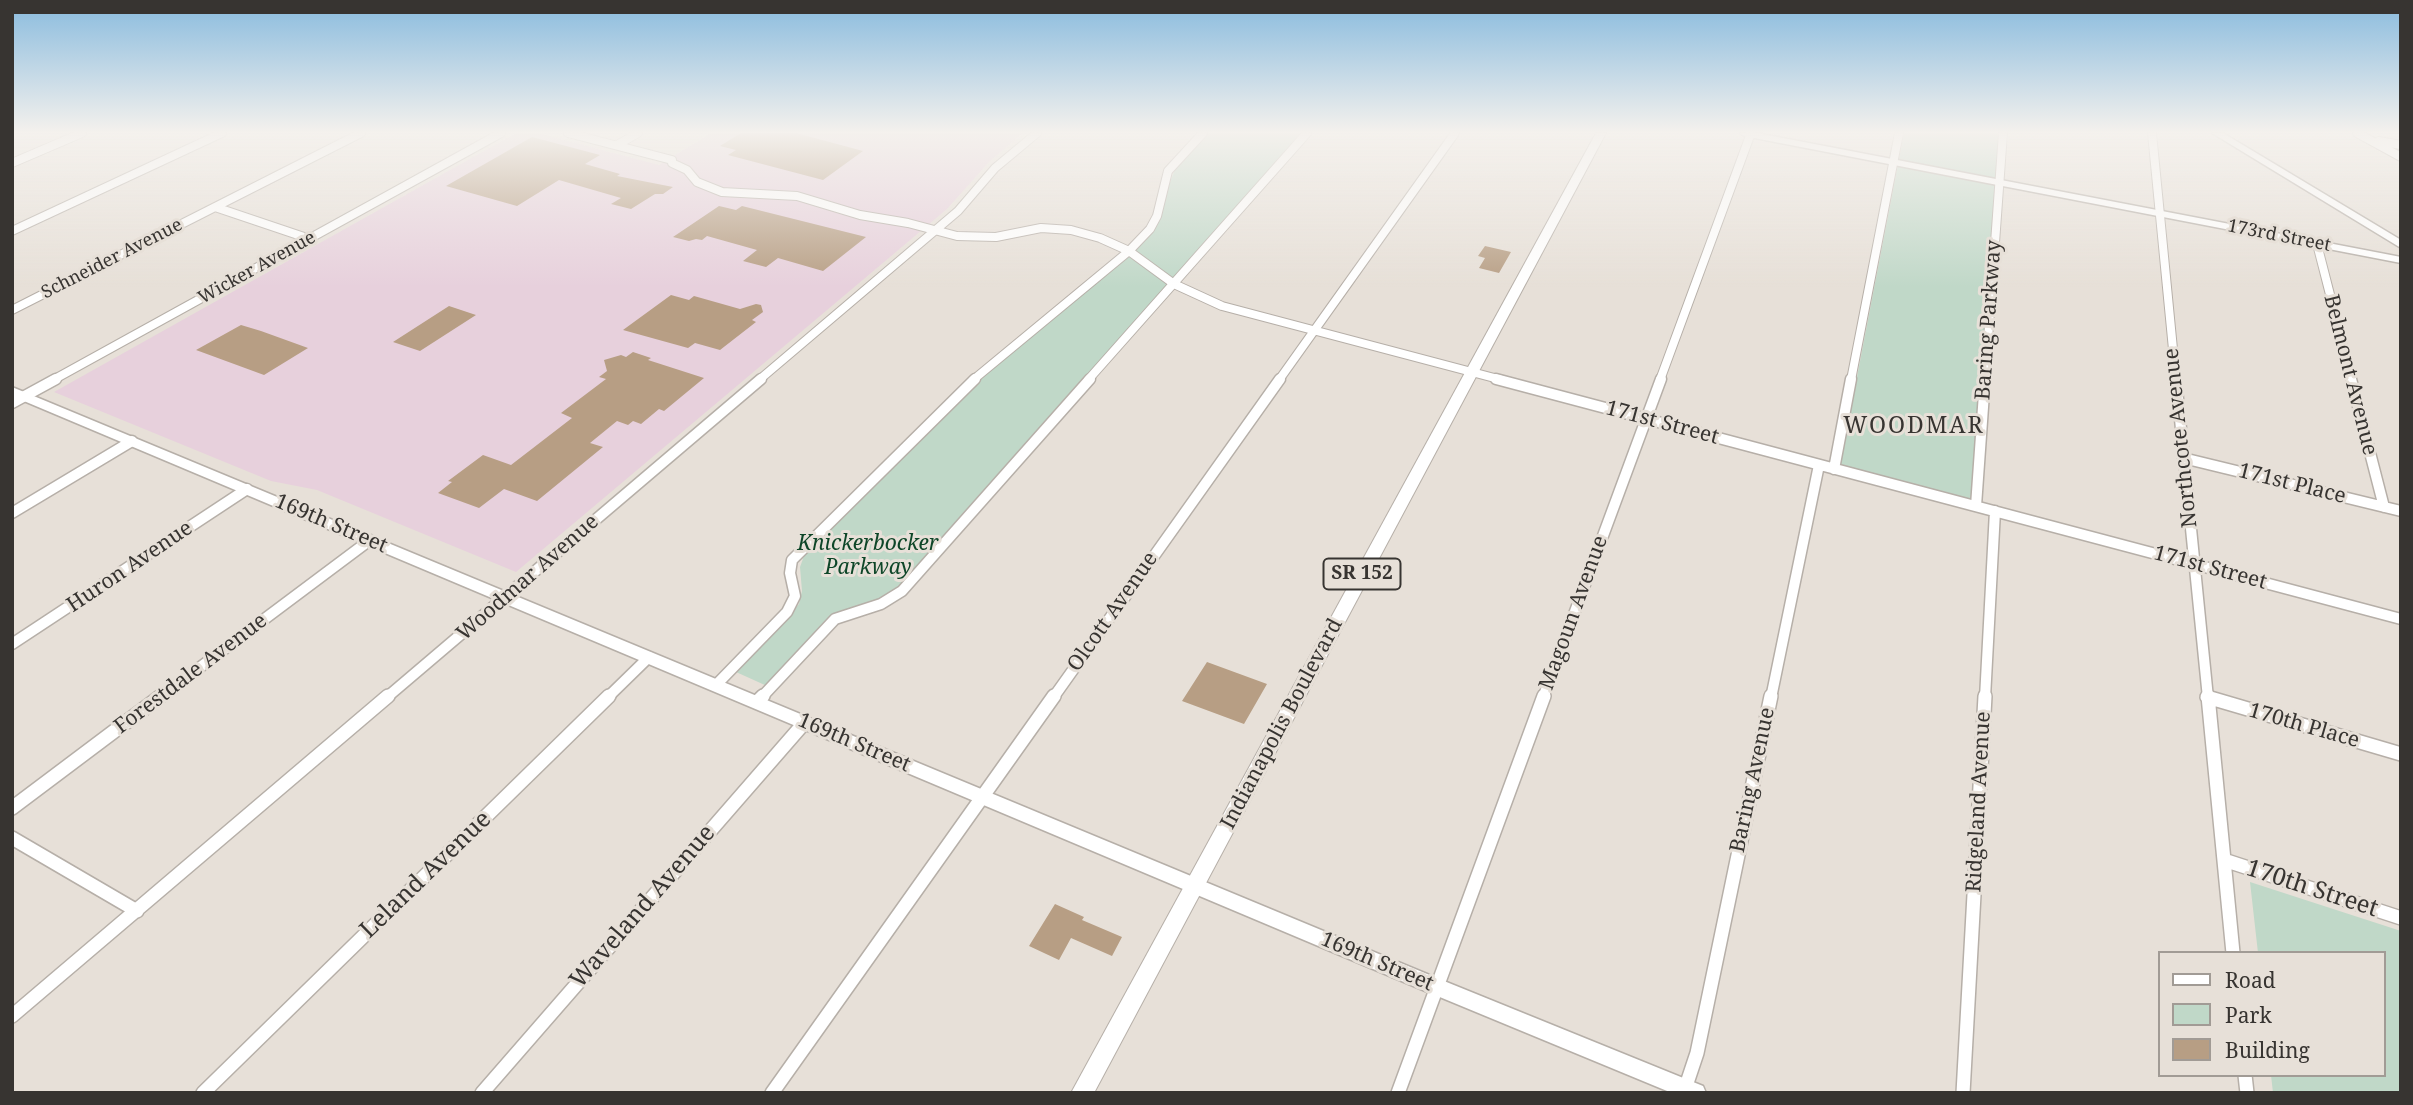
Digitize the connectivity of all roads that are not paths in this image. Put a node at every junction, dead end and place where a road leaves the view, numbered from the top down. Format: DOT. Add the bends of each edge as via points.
graph roads {
  1 [pos="112,185"];
  2 [pos="259,185"];
  3 [pos="408,185"];
  4 [pos="703,185"];
  5 [pos="981,185"];
  6 [pos="1163,185"];
  7 [pos="1262,185"];
  8 [pos="1418,185"];
  9 [pos="1573,185"];
  10 [pos="1730,185"];
  11 [pos="1889,185"];
  12 [pos="1999,185"];
  13 [pos="2012,185"];
  14 [pos="2157,185"];
  15 [pos="2302,185"];
  16 [pos="215,207"];
  17 [pos="2160,213"];
  18 [pos="935,230"];
  19 [pos="12,231"];
  20 [pos="310,239"];
  21 [pos="2317,244"];
  22 [pos="2401,245"];
  23 [pos="1129,251"];
  24 [pos="2401,260"];
  25 [pos="1174,284"];
  26 [pos="12,310"];
  27 [pos="1315,330"];
  28 [pos="1470,371"];
  29 [pos="19,394"];
  30 [pos="12,403"];
  31 [pos="1645,419"];
  32 [pos="132,441"];
  33 [pos="2183,458"];
  34 [pos="1826,467"];
  35 [pos="247,489"];
  36 [pos="1976,506"];
  37 [pos="2384,507"];
  38 [pos="2401,511"];
  39 [pos="1995,512"];
  40 [pos="12,513"];
  41 [pos="370,540"];
  42 [pos="2194,564"];
  43 [pos="506,597"];
  44 [pos="2401,619"];
  45 [pos="12,644"];
  46 [pos="649,657"];
  47 [pos="716,685"];
  48 [pos="2207,697"];
  49 [pos="757,702"];
  50 [pos="804,722"];
  51 [pos="2401,754"];
  52 [pos="984,797"];
  53 [pos="12,808"];
  54 [pos="12,838"];
  55 [pos="2224,860"];
  56 [pos="1195,886"];
  57 [pos="137,911"];
  58 [pos="2401,918"];
  59 [pos="2233,951"];
  60 [pos="1437,987"];
  61 [pos="12,1016"];
  62 [pos="1688,1091"];
  63 [pos="203,1093"];
  64 [pos="482,1093"];
  65 [pos="772,1093"];
  66 [pos="1082,1093"];
  67 [pos="1398,1093"];
  68 [pos="1963,1093"];
  1 -- 19 [label="street"];
  2 -- 16 [label="street, Schneider Avenue"];
  3 -- 20 [label="street, Wicker Avenue"];
  4 -- 18 [label="street, 171st Street" via="722,192 797,196"];
  5 -- 18 [label="street, Woodmar Avenue"];
  6 -- 23 [label="street" via="1154,222"];
  7 -- 25 [label="street"];
  8 -- 27 [label="street, Olcott Avenue"];
  9 -- 28 [label="main road, Indianapolis Boulevard / SR 152"];
  10 -- 31 [label="street, Magoun Avenue"];
  11 -- 34 [label="street"];
  12 -- 36 [label="street, Baring Parkway"];
  13 -- 17 [label="street, 173rd Street"];
  14 -- 17 [label="street, Northcote Avenue"];
  15 -- 22 [label="street"];
  16 -- 20 [label="street"];
  16 -- 26 [label="street, Schneider Avenue"];
  17 -- 21 [label="street, 173rd Street"];
  17 -- 33 [label="street, Northcote Avenue"];
  18 -- 23 [label="street, 171st Street" via="996,237 1041,228 1071,230"];
  18 -- 43 [label="street, Woodmar Avenue"];
  20 -- 29 [label="street, Wicker Avenue"];
  21 -- 24 [label="street, 173rd Street"];
  21 -- 37 [label="street, Belmont Avenue"];
  23 -- 25 [label="street, 171st Street"];
  23 -- 47 [label="street" via="986,368 792,560 795,596 787,612"];
  25 -- 27 [label="street, 171st Street" via="1222,306"];
  25 -- 49 [label="street" via="902,591 881,604 835,619"];
  27 -- 28 [label="street, 171st Street"];
  27 -- 52 [label="street, Olcott Avenue"];
  28 -- 31 [label="street, 171st Street"];
  28 -- 56 [label="main road, Indianapolis Boulevard / SR 152"];
  29 -- 30 [label="street, Wicker Avenue"];
  29 -- 32 [label="street, 169th Street"];
  31 -- 34 [label="street, 171st Street"];
  31 -- 60 [label="street, Magoun Avenue"];
  32 -- 35 [label="street, 169th Street"];
  32 -- 40 [label="street"];
  33 -- 37 [label="street, 171st Place"];
  33 -- 42 [label="street, Northcote Avenue"];
  34 -- 36 [label="street, 171st Street"];
  34 -- 62 [label="street, Baring Avenue"];
  35 -- 41 [label="street, 169th Street"];
  35 -- 45 [label="street, Huron Avenue"];
  36 -- 39 [label="street, 171st Street"];
  37 -- 38 [label="street, 171st Place"];
  39 -- 42 [label="street, 171st Street"];
  39 -- 68 [label="street, Ridgeland Avenue"];
  41 -- 43 [label="street, 169th Street"];
  41 -- 53 [label="street, Forestdale Avenue"];
  42 -- 44 [label="street, 171st Street"];
  42 -- 48 [label="street, Northcote Avenue"];
  43 -- 46 [label="street, 169th Street"];
  43 -- 57 [label="street, Woodmar Avenue"];
  46 -- 47 [label="street, 169th Street"];
  46 -- 63 [label="street, Leland Avenue"];
  47 -- 49 [label="street, 169th Street"];
  48 -- 51 [label="street, 170th Place"];
  48 -- 55 [label="street, Northcote Avenue"];
  49 -- 50 [label="street, 169th Street"];
  50 -- 52 [label="street, 169th Street"];
  50 -- 64 [label="street, Waveland Avenue"];
  52 -- 56 [label="street, 169th Street"];
  52 -- 65 [label="street, Olcott Avenue"];
  54 -- 57 [label="street"];
  55 -- 58 [label="street, 170th Street"];
  55 -- 59 [label="street, Northcote Avenue"];
  56 -- 60 [label="street, 169th Street"];
  56 -- 66 [label="main road, Indianapolis Boulevard / SR 152"];
  57 -- 61 [label="street, Woodmar Avenue"];
  60 -- 62 [label="street, 169th Street"];
  60 -- 67 [label="street, Magoun Avenue"];
}
